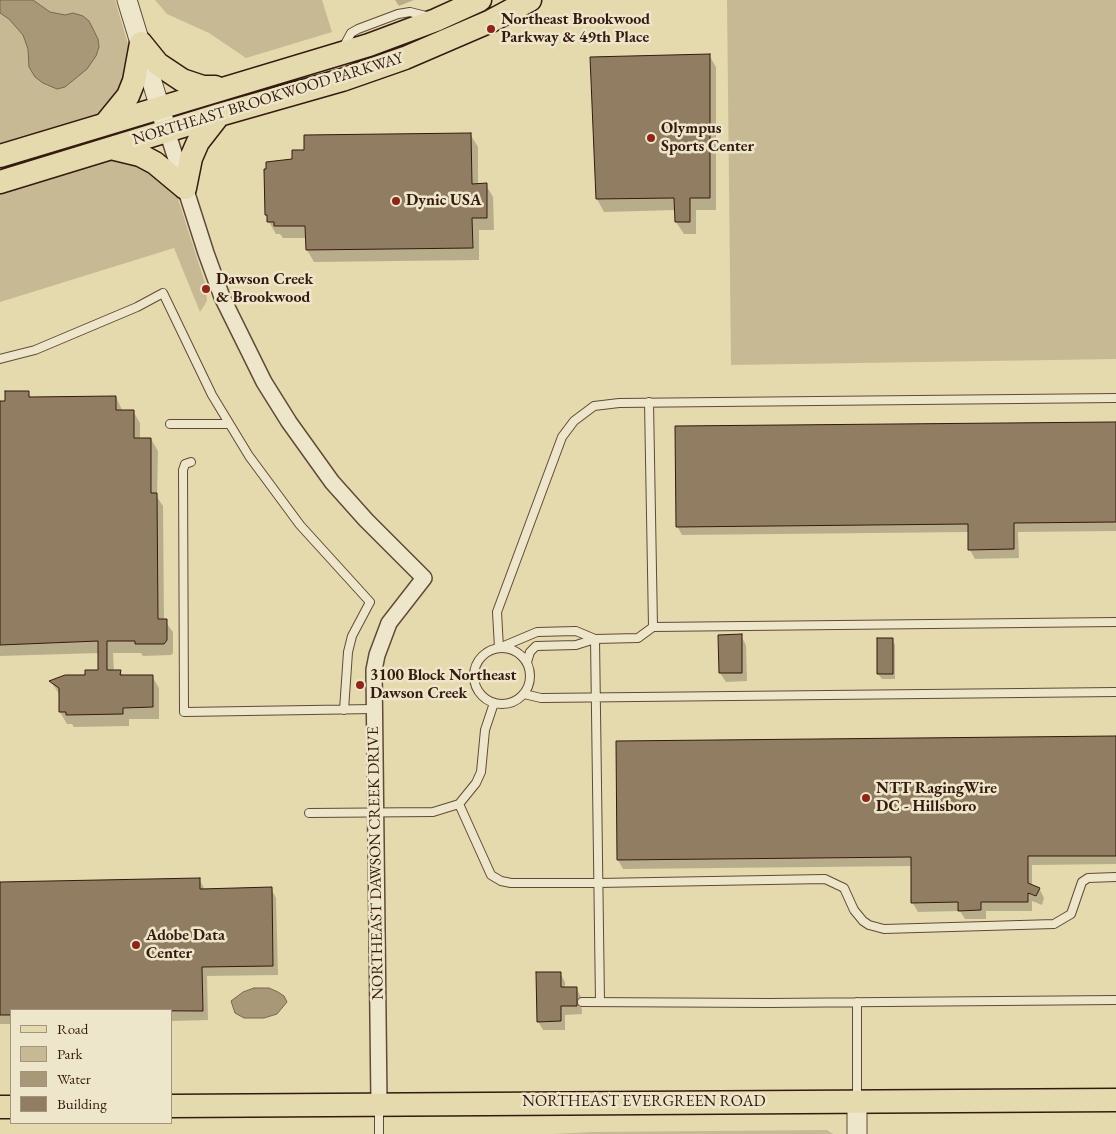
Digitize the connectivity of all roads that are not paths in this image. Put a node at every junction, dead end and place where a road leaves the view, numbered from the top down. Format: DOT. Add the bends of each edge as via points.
graph roads {
  1 [pos="127,0"];
  2 [pos="480,0"];
  3 [pos="518,3"];
  4 [pos="141,44"];
  5 [pos="224,88"];
  6 [pos="160,107"];
  7 [pos="219,114"];
  8 [pos="106,123"];
  9 [pos="167,130"];
  10 [pos="109,148"];
  11 [pos="0,156"];
  12 [pos="0,182"];
  13 [pos="185,188"];
  14 [pos="0,359"];
  15 [pos="1116,398"];
  16 [pos="649,402"];
  17 [pos="170,424"];
  18 [pos="229,424"];
  19 [pos="191,462"];
  20 [pos="1116,622"];
  21 [pos="653,627"];
  22 [pos="595,639"];
  23 [pos="499,648"];
  24 [pos="527,662"];
  25 [pos="1116,692"];
  26 [pos="524,694"];
  27 [pos="596,698"];
  28 [pos="494,703"];
  29 [pos="373,709"];
  30 [pos="344,710"];
  31 [pos="459,804"];
  32 [pos="376,811"];
  33 [pos="309,812"];
  34 [pos="1116,877"];
  35 [pos="598,883"];
  36 [pos="1116,1000"];
  37 [pos="582,1002"];
  38 [pos="600,1002"];
  39 [pos="857,1002"];
  40 [pos="1116,1100"];
  41 [pos="857,1101"];
  42 [pos="379,1104"];
  43 [pos="172,1106"];
  44 [pos="379,1134"];
  45 [pos="857,1134"];
  1 -- 4 [label="street, NORTHEAST DAWSON CREEK DRIVE"];
  2 -- 5 [label="main road, NORTHEAST BROOKWOOD PARKWAY" via="436,20 341,53"];
  3 -- 7 [label="main road, NORTHEAST BROOKWOOD PARKWAY" via="405,58 342,80"];
  4 -- 5 [label="main road" via="158,64 182,80 203,87"];
  4 -- 6 [label="street, NORTHEAST DAWSON CREEK DRIVE"];
  4 -- 8 [label="main road" via="128,96"];
  5 -- 6 [label="main road, NORTHEAST BROOKWOOD PARKWAY"];
  6 -- 8 [label="main road, NORTHEAST BROOKWOOD PARKWAY"];
  6 -- 9 [label="street, NORTHEAST DAWSON CREEK DRIVE"];
  7 -- 9 [label="main road, NORTHEAST BROOKWOOD PARKWAY"];
  7 -- 13 [label="main road" via="198,142"];
  8 -- 11 [label="main road, NORTHEAST BROOKWOOD PARKWAY"];
  9 -- 10 [label="main road, NORTHEAST BROOKWOOD PARKWAY"];
  9 -- 13 [label="street, NORTHEAST DAWSON CREEK DRIVE"];
  10 -- 12 [label="main road, NORTHEAST BROOKWOOD PARKWAY"];
  10 -- 13 [label="main road" via="128,151 156,163"];
  13 -- 29 [label="street, NORTHEAST DAWSON CREEK DRIVE" via="222,297 264,382 288,422 332,482 424,578 389,622 382,639 374,670"];
  14 -- 18 [label="lane" via="35,350 163,293"];
  15 -- 16 [label="lane"];
  16 -- 21 [label="lane"];
  16 -- 23 [label="lane" via="594,406 574,421 562,438 499,603"];
  17 -- 18 [label="lane"];
  18 -- 30 [label="lane" via="300,525 370,602 352,636 348,652"];
  19 -- 30 [label="lane" via="185,464 183,470 184,712"];
  20 -- 21 [label="lane"];
  21 -- 22 [label="lane" via="638,638"];
  22 -- 23 [label="lane" via="576,631 537,632"];
  22 -- 24 [label="lane" via="576,645 536,646"];
  22 -- 27 [label="lane"];
  23 -- 24 [label="lane" via="520,654"];
  23 -- 28 [label="lane" via="480,659 474,674 477,690"];
  24 -- 26 [label="lane" via="529,684"];
  25 -- 27 [label="lane"];
  26 -- 27 [label="lane" via="541,698"];
  26 -- 28 [label="lane" via="516,701"];
  27 -- 35 [label="lane"];
  28 -- 31 [label="lane" via="485,730 481,772"];
  29 -- 30 [label="lane"];
  29 -- 32 [label="street, NORTHEAST DAWSON CREEK DRIVE"];
  31 -- 32 [label="lane" via="433,812"];
  31 -- 35 [label="lane" via="491,875 501,881"];
  32 -- 33 [label="lane"];
  32 -- 42 [label="street, NORTHEAST DAWSON CREEK DRIVE"];
  34 -- 35 [label="lane" via="1088,878 1082,882 1071,914 1054,924 894,929 869,926 854,910 844,888 825,879"];
  35 -- 38 [label="lane"];
  36 -- 39 [label="lane"];
  37 -- 38 [label="lane"];
  38 -- 39 [label="lane"];
  39 -- 41 [label="lane"];
  40 -- 41 [label="main road, NORTHEAST EVERGREEN ROAD"];
  41 -- 42 [label="main road, NORTHEAST EVERGREEN ROAD"];
  41 -- 45 [label="street"];
  42 -- 43 [label="main road, NORTHEAST EVERGREEN ROAD"];
  42 -- 44 [label="lane"];
}
